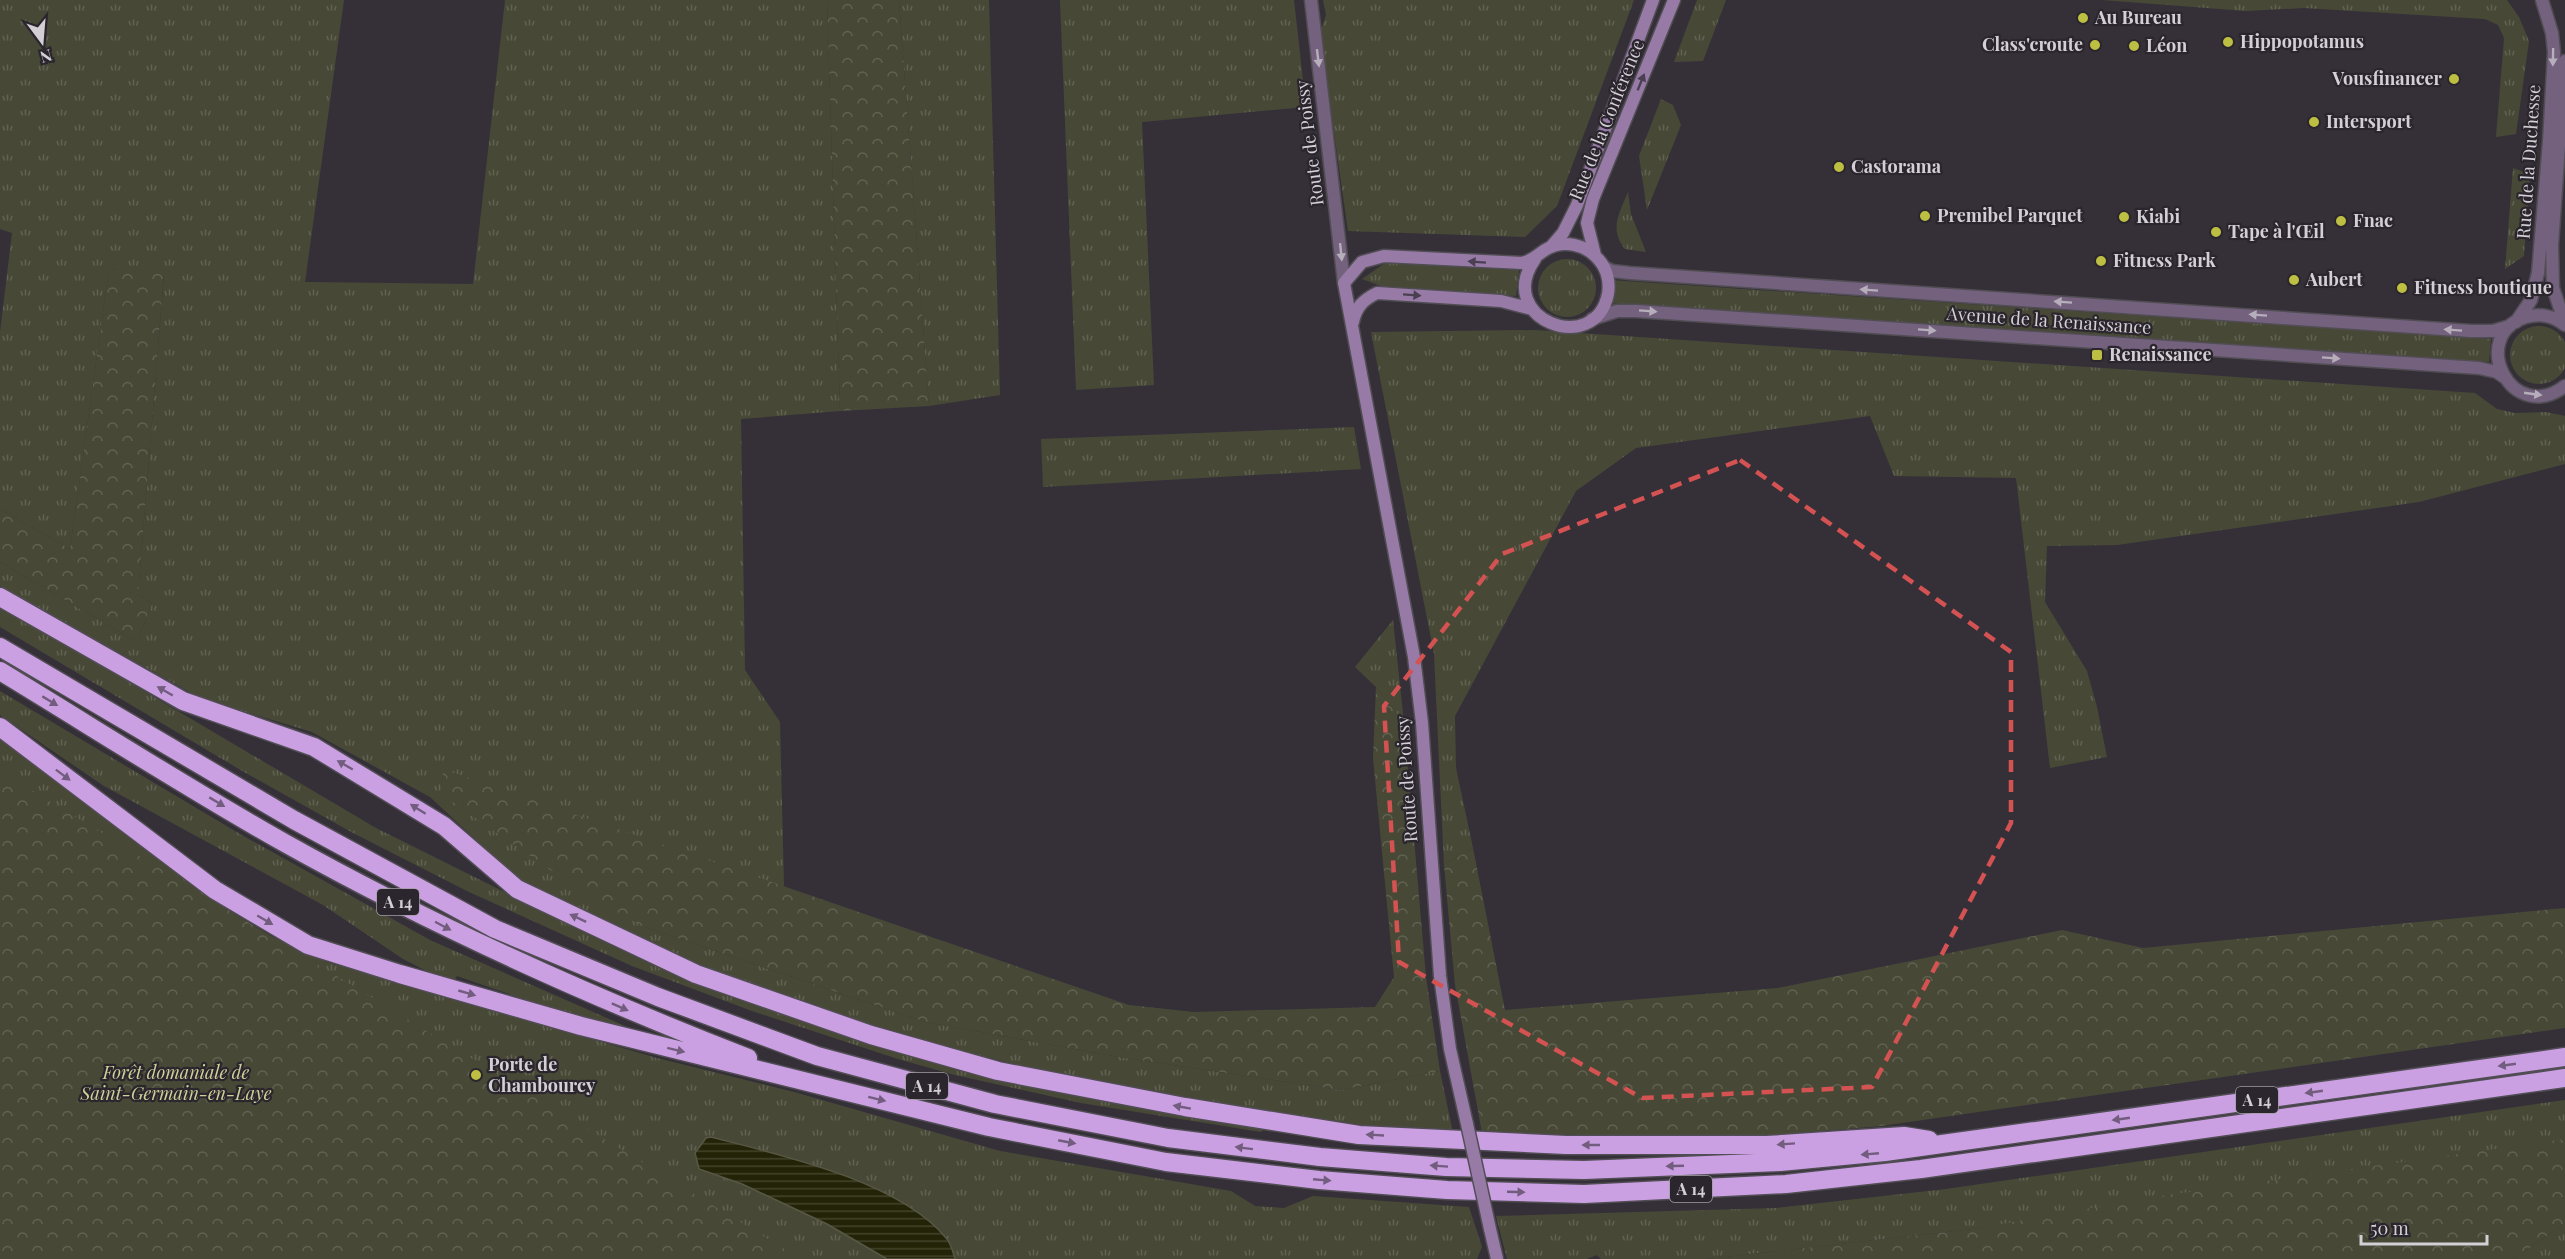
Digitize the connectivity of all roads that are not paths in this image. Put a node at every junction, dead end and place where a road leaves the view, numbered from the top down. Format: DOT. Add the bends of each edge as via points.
graph roads {
  1 [pos="1311,0"];
  2 [pos="1653,0"];
  3 [pos="1674,0"];
  4 [pos="2542,0"];
  5 [pos="2565,62"];
  6 [pos="1551,247"];
  7 [pos="1595,255"];
  8 [pos="1535,259"];
  9 [pos="1604,267"];
  10 [pos="1344,283"];
  11 [pos="1532,309"];
  12 [pos="1591,320"];
  13 [pos="2513,324"];
  14 [pos="2565,324"];
  15 [pos="1352,326"];
  16 [pos="2504,377"];
  17 [pos="2565,386"];
  18 [pos="0,597"];
  19 [pos="0,647"];
  20 [pos="0,671"];
  21 [pos="0,727"];
  22 [pos="2565,1057"];
  23 [pos="2565,1078"];
  24 [pos="820,1085"];
  25 [pos="1949,1143"];
  26 [pos="1497,1259"];
  1 -- 10 [label="street, Route de Poissy, one-way"];
  2 -- 6 [label="street, Rue de la Conférence" via="1577,205"];
  7 -- 3 [label="street, Rue de la Conférence, one-way" via="1587,223 1593,199"];
  4 -- 13 [label="street, Rue de la Duchesse, one-way" via="2554,52 2542,237 2535,292"];
  5 -- 14 [label="street, Rue de la Duchesse" via="2552,245 2553,288"];
  6 -- 7 [label="street" via="1571,244"];
  6 -- 8 [label="street"];
  7 -- 9 [label="street"];
  8 -- 10 [label="street, one-way" via="1504,264 1384,256 1362,262"];
  8 -- 11 [label="street" via="1525,284"];
  9 -- 12 [label="street" via="1609,285 1607,298"];
  13 -- 9 [label="street, Avenue de la Renaissance, one-way" via="2493,331 2471,331 1630,273"];
  10 -- 15 [label="street, Route de Poissy"];
  11 -- 12 [label="street" via="1541,319 1559,327"];
  15 -- 11 [label="street, one-way" via="1355,310 1377,293 1501,301"];
  12 -- 16 [label="street, Avenue de la Renaissance, one-way" via="1617,311 1636,311 2478,369"];
  13 -- 14 [label="street, Avenue de la Renaissance" via="2529,316 2543,315"];
  13 -- 16 [label="street, Rue de la Duchesse" via="2502,337 2498,350"];
  15 -- 26 [label="street, Route de Poissy, bridge" via="1414,657 1440,976 1450,1049"];
  16 -- 17 [label="street, Avenue de la Renaissance, one-way" via="2518,391 2531,395 2551,394"];
  25 -- 18 [label="highway, one-way" via="1904,1136 1767,1145 1566,1145 1359,1135 998,1071 871,1035 696,974 517,889 444,826 314,747 183,701"];
  25 -- 19 [label="highway, A 14, one-way" via="1768,1162 1584,1170 1446,1167 1320,1157 1168,1138 995,1104 817,1056 658,997 495,929 294,820"];
  20 -- 24 [label="highway, A 14, one-way" via="283,842 487,949 649,1019"];
  21 -- 24 [label="highway, one-way" via="215,890 308,945 581,1026"];
  22 -- 25 [label="highway, A 14, one-way"];
  24 -- 23 [label="highway, A 14, one-way" via="989,1127 1167,1162 1365,1184 1584,1194 1786,1184 1921,1169"];
}
